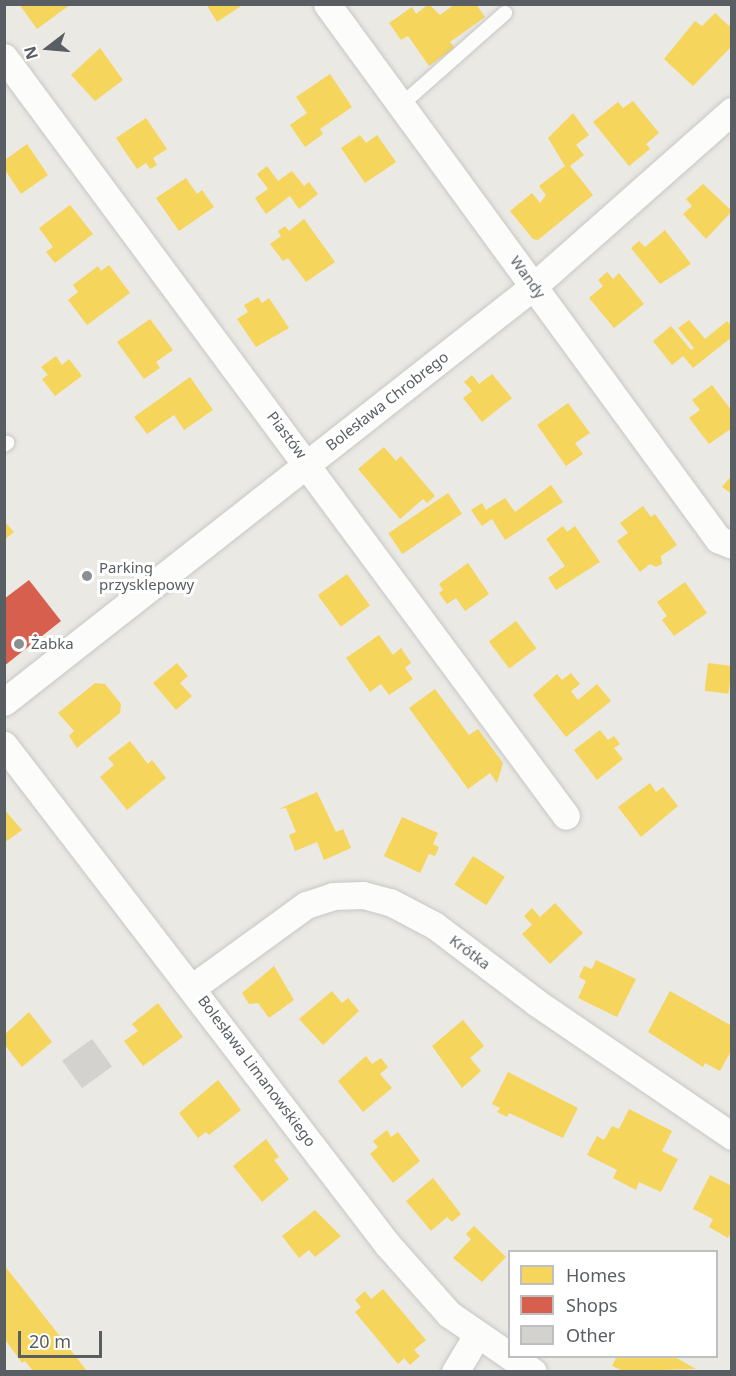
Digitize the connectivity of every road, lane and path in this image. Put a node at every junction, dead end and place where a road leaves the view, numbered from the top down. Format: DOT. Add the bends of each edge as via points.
graph roads {
  1 [pos="327,4"];
  2 [pos="505,13"];
  3 [pos="4,57"];
  4 [pos="401,105"];
  5 [pos="732,111"];
  6 [pos="534,285"];
  7 [pos="308,463"];
  8 [pos="732,545"];
  9 [pos="4,702"];
  10 [pos="4,745"];
  11 [pos="566,816"];
  12 [pos="193,987"];
  13 [pos="732,1136"];
  14 [pos="477,1335"];
  15 [pos="508,1355"];
  16 [pos="513,1358"];
  17 [pos="455,1371"];
  18 [pos="533,1371"];
  1 -- 4 [label="street, Wandy"];
  2 -- 4 [label="lane"];
  3 -- 7 [label="street, Piastów"];
  4 -- 6 [label="street, Wandy"];
  5 -- 6 [label="street, Bolesława Chrobrego"];
  6 -- 7 [label="street, Bolesława Chrobrego"];
  6 -- 8 [label="street, Wandy" via="717,539"];
  7 -- 9 [label="street, Bolesława Chrobrego"];
  7 -- 11 [label="street, Piastów"];
  10 -- 12 [label="street, Bolesława Limanowskiego"];
  12 -- 13 [label="street, Krótka" via="306,905 333,896 363,895 390,902 434,925 537,1003"];
  12 -- 14 [label="street, Bolesława Limanowskiego" via="387,1244 449,1314"];
  14 -- 15 [label="street, Bolesława Limanowskiego"];
  14 -- 17 [label="street"];
  16 -- 18 [label="street, Bolesława Limanowskiego"];
}
